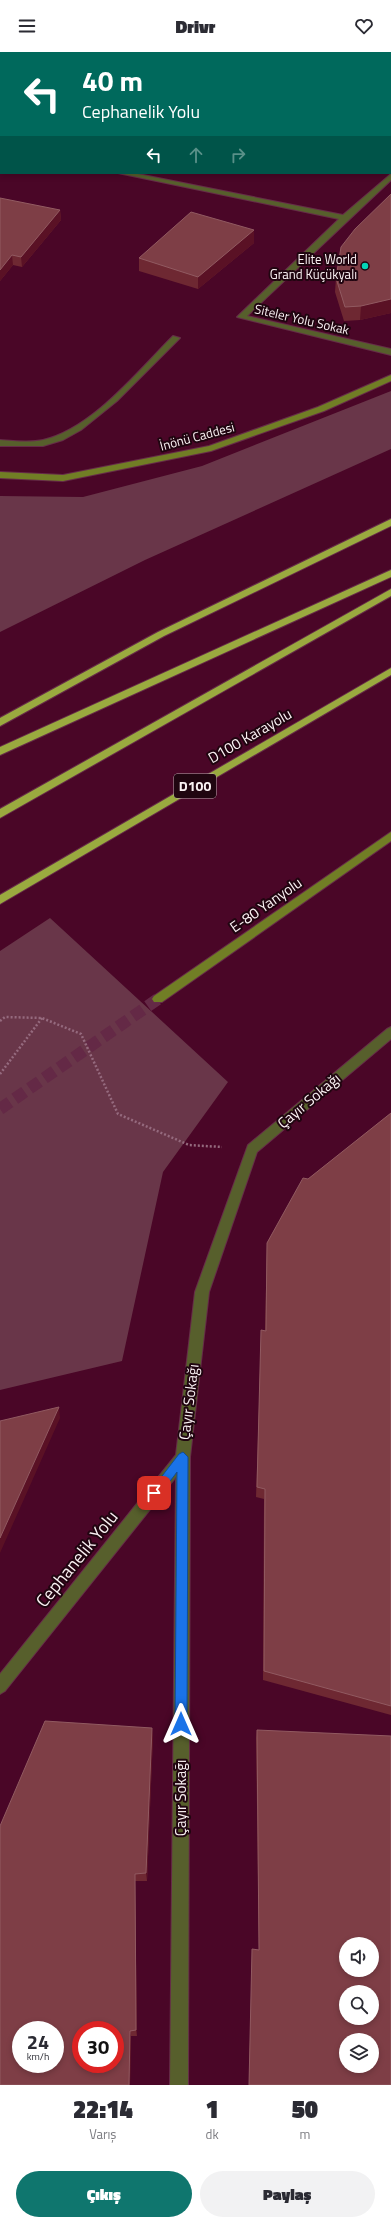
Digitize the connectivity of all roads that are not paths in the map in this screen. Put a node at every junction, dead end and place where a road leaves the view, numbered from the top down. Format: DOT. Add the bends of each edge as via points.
graph roads {
  1 [pos="127,174"];
  2 [pos="391,176"];
  3 [pos="345,218"];
  4 [pos="176,338"];
  5 [pos="391,352"];
  6 [pos="391,378"];
  7 [pos="0,443"];
  8 [pos="0,475"];
  9 [pos="391,522"];
  10 [pos="391,573"];
  11 [pos="391,592"];
  12 [pos="391,671"];
  13 [pos="0,722"];
  14 [pos="0,751"];
  15 [pos="0,814"];
  16 [pos="391,836"];
  17 [pos="0,900"];
  18 [pos="158,999"];
  19 [pos="391,1032"];
  20 [pos="183,1457"];
  21 [pos="0,1686"];
  22 [pos="179,2085"];
  1 -- 3 [label="street"];
  2 -- 3 [label="street"];
  3 -- 5 [label="street, Siteler Yolu Sokak" via="241,317"];
  4 -- 7 [label="street" via="102,409 71,433 43,443"];
  6 -- 8 [label="street, İnönü Caddesi" via="321,408 211,448 64,478"];
  9 -- 13 [label="highway" via="161,634"];
  10 -- 14 [label="highway"];
  11 -- 15 [label="highway"];
  12 -- 17 [label="highway, D100 Karayolu / D100"];
  16 -- 18 [label="street, E-80 Yanyolu"];
  19 -- 20 [label="street, Çayır Sokağı" via="252,1149 202,1292"];
  20 -- 21 [label="street, Cephanelik Yolu"];
  20 -- 22 [label="street, Çayır Sokağı"];
}
